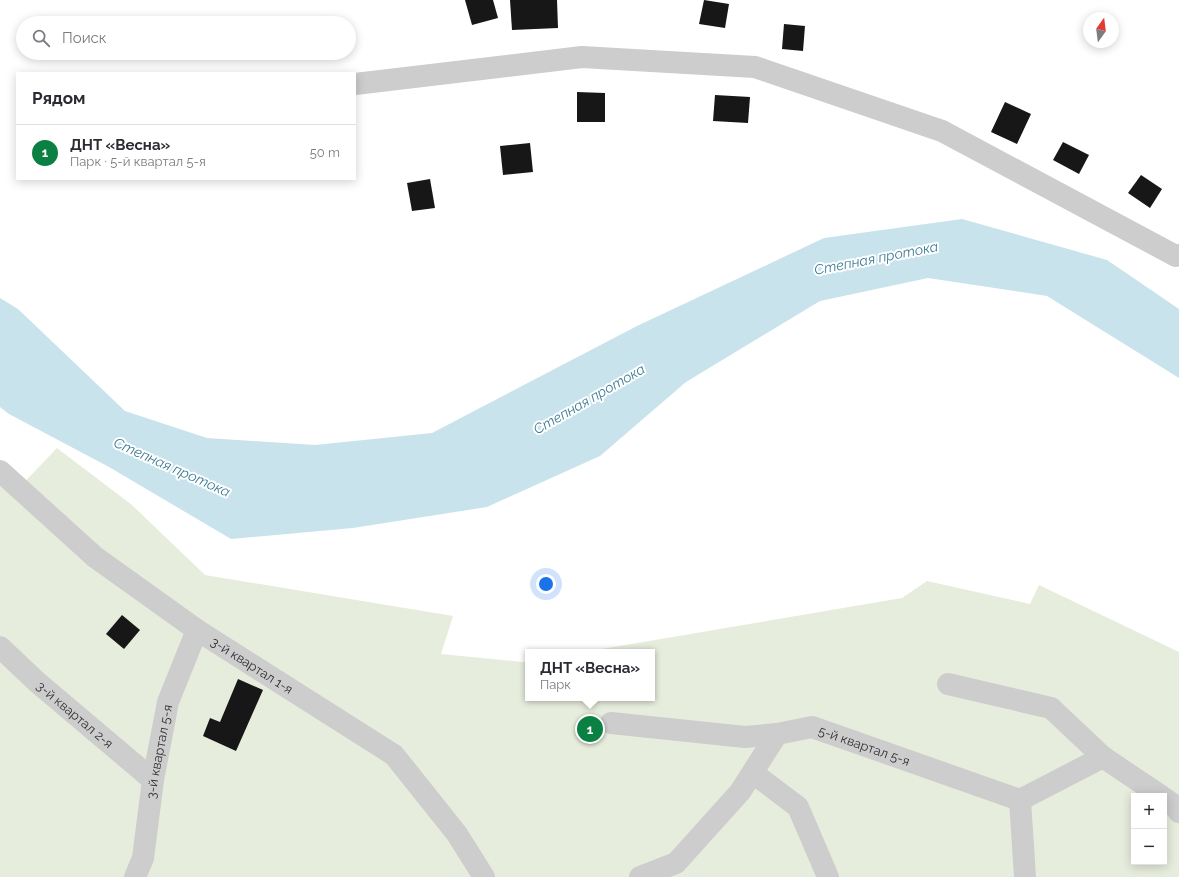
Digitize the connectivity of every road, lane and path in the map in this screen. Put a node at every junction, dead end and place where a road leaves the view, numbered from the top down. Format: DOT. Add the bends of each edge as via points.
graph roads {
  1 [pos="356,84"];
  2 [pos="1179,255"];
  3 [pos="0,471"];
  4 [pos="197,630"];
  5 [pos="0,647"];
  6 [pos="948,684"];
  7 [pos="611,723"];
  8 [pos="777,734"];
  9 [pos="1103,757"];
  10 [pos="752,773"];
  11 [pos="153,780"];
  12 [pos="1157,793"];
  13 [pos="1020,800"];
  14 [pos="1167,800"];
  15 [pos="1179,812"];
  16 [pos="135,877"];
  17 [pos="484,877"];
  18 [pos="640,877"];
  19 [pos="828,877"];
  20 [pos="1026,877"];
  1 -- 2 [label="street" via="582,57 755,67 942,131 1176,256"];
  3 -- 4 [label="street, 3-й квартал 1-я" via="95,557"];
  4 -- 11 [label="street, 3-й квартал 5-я" via="168,702"];
  4 -- 17 [label="street, 3-й квартал 1-я" via="394,755 457,834"];
  5 -- 11 [label="street, 3-й квартал 2-я" via="37,682"];
  6 -- 9 [label="street" via="1051,708"];
  7 -- 8 [label="street, 5-й квартал 5-я" via="745,737"];
  8 -- 10 [label="street"];
  8 -- 13 [label="street, 5-й квартал 5-я" via="812,727"];
  9 -- 12 [label="street"];
  9 -- 13 [label="street"];
  10 -- 18 [label="street" via="740,792 676,863"];
  10 -- 19 [label="street" via="798,807"];
  11 -- 16 [label="street, 3-й квартал 5-я" via="143,858"];
  13 -- 20 [label="street"];
  14 -- 15 [label="street"];
}
